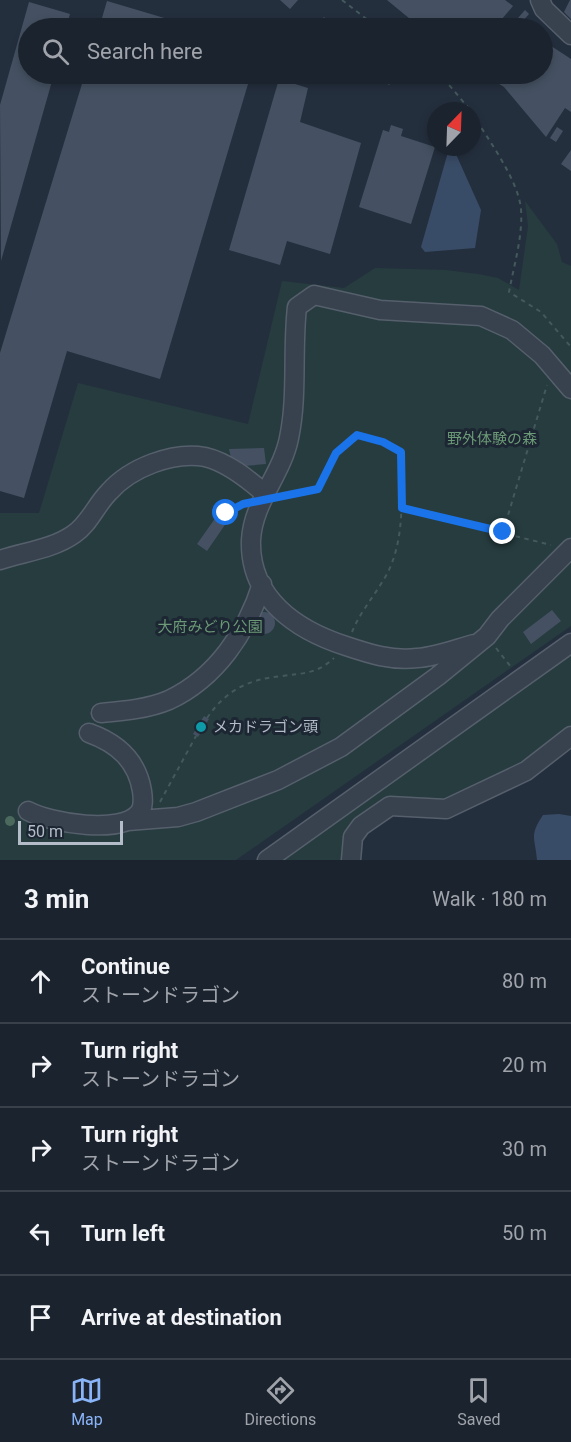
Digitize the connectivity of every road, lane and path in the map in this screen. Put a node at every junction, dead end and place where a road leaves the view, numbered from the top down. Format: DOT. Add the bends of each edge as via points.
graph roads {
  1 [pos="342,0"];
  2 [pos="540,0"];
  3 [pos="365,18"];
  4 [pos="571,35"];
  5 [pos="448,84"];
  6 [pos="464,102"];
  7 [pos="481,128"];
  8 [pos="571,347"];
  9 [pos="553,366"];
  10 [pos="571,389"];
  11 [pos="263,497"];
  12 [pos="402,508"];
  13 [pos="226,513"];
  14 [pos="503,532"];
  15 [pos="399,536"];
  16 [pos="570,549"];
  17 [pos="0,560"];
  18 [pos="262,584"];
  19 [pos="481,640"];
  20 [pos="571,643"];
  21 [pos="519,678"];
  22 [pos="212,710"];
  23 [pos="101,713"];
  24 [pos="207,718"];
  25 [pos="89,733"];
  26 [pos="196,735"];
  27 [pos="571,736"];
  28 [pos="28,811"];
  29 [pos="150,819"];
  30 [pos="128,821"];
  31 [pos="267,860"];
  32 [pos="351,860"];
  1 -- 3 [label="path"];
  2 -- 4 [label="street"];
  5 -- 6 [label="path"];
  7 -- 8 [label="path" via="516,191 520,207 509,292 541,312"];
  9 -- 10 [label="street"];
  9 -- 11 [label="street" via="512,330 481,316 380,310 314,295 297,307 296,384 289,441"];
  9 -- 14 [label="path"];
  11 -- 12 [label="path" via="318,489 336,453 357,435 401,452"];
  11 -- 13 [label="path"];
  11 -- 17 [label="street" via="219,462 205,457 172,458 120,480 84,527 68,538"];
  11 -- 18 [label="street" via="253,525 251,566"];
  12 -- 14 [label="path"];
  12 -- 15 [label="path"];
  14 -- 16 [label="path"];
  16 -- 19 [label="street"];
  18 -- 19 [label="street" via="278,609 298,626 367,654 417,658"];
  18 -- 23 [label="street" via="242,633 221,660 197,681 170,699"];
  19 -- 21 [label="path"];
  19 -- 29 [label="street" via="340,747 278,780 214,806 178,817"];
  20 -- 21 [label="street"];
  21 -- 31 [label="street"];
  22 -- 24 [label="path"];
  25 -- 30 [label="street" via="120,749 139,775 142,809"];
  26 -- 29 [label="path"];
  27 -- 32 [label="street" via="526,771 446,809 390,806 361,826 353,837"];
  28 -- 30 [label="street" via="73,824"];
  29 -- 30 [label="street"];
}
